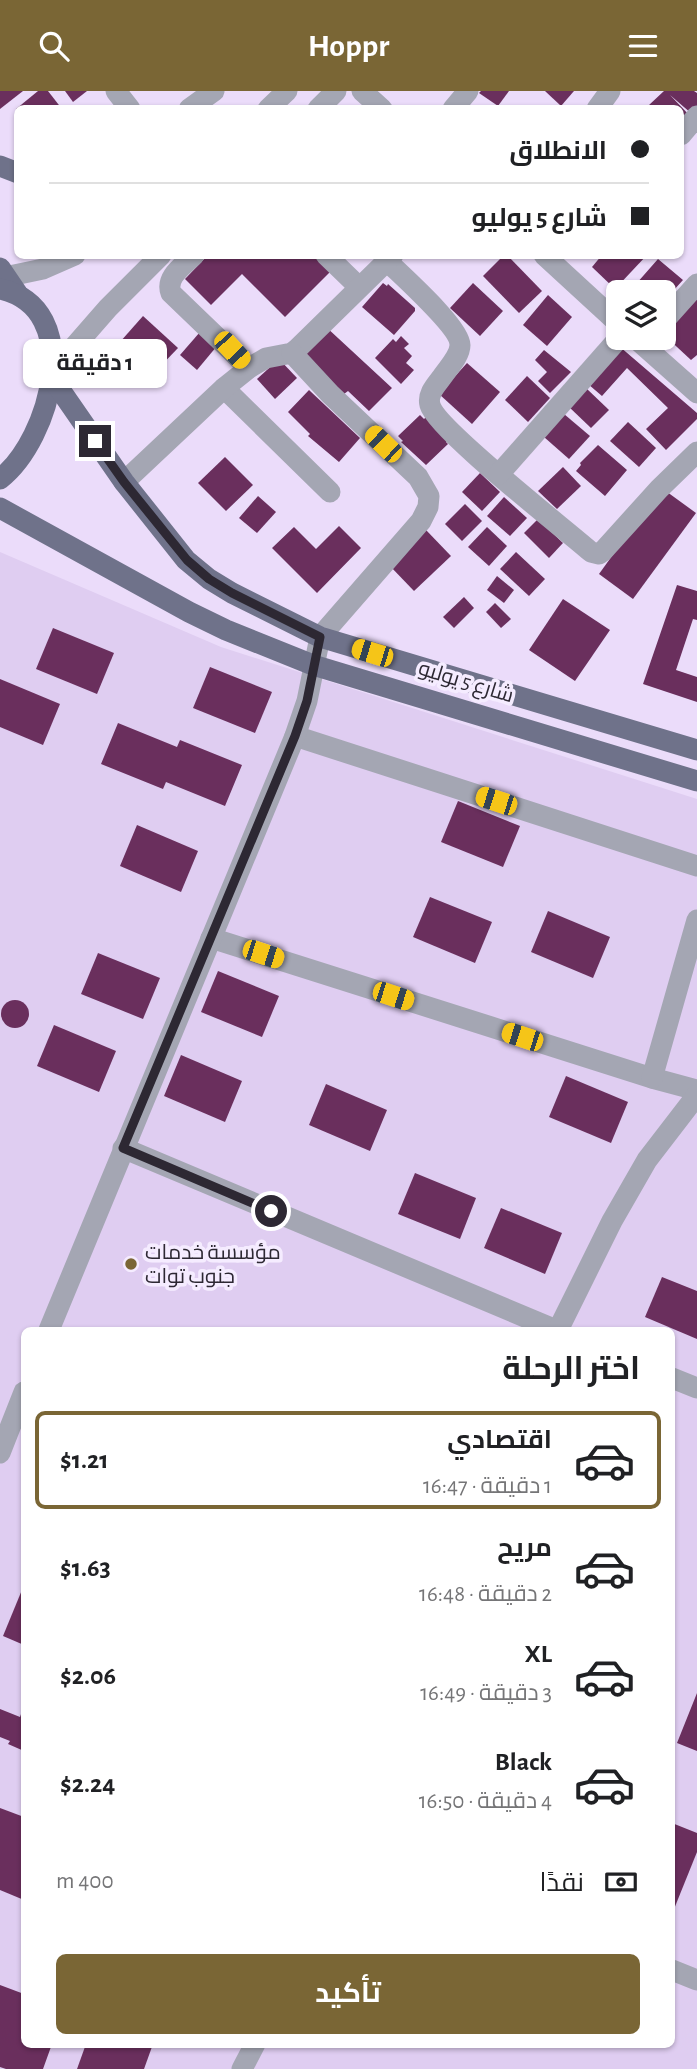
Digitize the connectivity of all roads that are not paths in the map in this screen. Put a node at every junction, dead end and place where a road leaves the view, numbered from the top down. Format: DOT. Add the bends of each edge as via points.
graph roads {
  1 [pos="116,91"];
  2 [pos="215,91"];
  3 [pos="287,91"];
  4 [pos="337,91"];
  5 [pos="362,91"];
  6 [pos="468,91"];
  7 [pos="186,102"];
  8 [pos="127,105"];
  9 [pos="272,105"];
  10 [pos="322,105"];
  11 [pos="378,105"];
  12 [pos="456,105"];
  13 [pos="697,116"];
  14 [pos="684,131"];
  15 [pos="66,259"];
  16 [pos="157,259"];
  17 [pos="190,259"];
  18 [pos="330,259"];
  19 [pos="389,259"];
  20 [pos="391,259"];
  21 [pos="568,263"];
  22 [pos="4,281"];
  23 [pos="697,284"];
  24 [pos="359,287"];
  25 [pos="676,307"];
  26 [pos="606,309"];
  27 [pos="608,350"];
  28 [pos="652,350"];
  29 [pos="292,353"];
  30 [pos="249,368"];
  31 [pos="52,374"];
  32 [pos="223,388"];
  33 [pos="697,393"];
  34 [pos="697,452"];
  35 [pos="499,474"];
  36 [pos="0,479"];
  37 [pos="124,482"];
  38 [pos="330,492"];
  39 [pos="0,508"];
  40 [pos="320,637"];
  41 [pos="313,665"];
  42 [pos="295,736"];
  43 [pos="697,750"];
  44 [pos="697,781"];
  45 [pos="697,866"];
  46 [pos="697,920"];
  47 [pos="211,938"];
  48 [pos="652,1078"];
  49 [pos="697,1093"];
  50 [pos="123,1148"];
  51 [pos="50,1327"];
  52 [pos="550,1327"];
  53 [pos="558,1327"];
  54 [pos="675,1379"];
  55 [pos="697,1388"];
  56 [pos="21,1400"];
  57 [pos="0,1453"];
  58 [pos="675,1972"];
  59 [pos="697,1980"];
  60 [pos="253,2048"];
  61 [pos="242,2069"];
  1 -- 8 [label="street"];
  2 -- 7 [label="street"];
  3 -- 9 [label="street"];
  4 -- 10 [label="street"];
  5 -- 11 [label="street"];
  6 -- 12 [label="street"];
  13 -- 14 [label="street"];
  15 -- 22 [label="street"];
  16 -- 31 [label="street"];
  17 -- 30 [label="street" via="173,275 171,293"];
  18 -- 24 [label="street"];
  19 -- 24 [label="street"];
  20 -- 35 [label="street" via="458,336 457,355 430,395 430,405 445,426"];
  21 -- 26 [label="street"];
  22 -- 31 [label="main road" via="37,311 51,340"];
  23 -- 25 [label="street"];
  24 -- 29 [label="street"];
  27 -- 35 [label="street"];
  28 -- 33 [label="street"];
  29 -- 30 [label="street" via="266,358"];
  29 -- 40 [label="street" via="418,477 429,496 421,521"];
  30 -- 32 [label="street"];
  31 -- 36 [label="main road" via="36,431"];
  31 -- 37 [label="main road, شارع 5 يوليو"];
  32 -- 37 [label="street"];
  32 -- 38 [label="street"];
  34 -- 35 [label="street" via="599,554"];
  37 -- 40 [label="main road, شارع 5 يوليو" via="187,560 209,579"];
  39 -- 41 [label="main road, شارع 5 يوليو" via="189,612"];
  40 -- 41 [label="street"];
  40 -- 43 [label="main road, شارع 5 يوليو"];
  41 -- 42 [label="street"];
  41 -- 44 [label="main road, شارع 5 يوليو"];
  42 -- 45 [label="street"];
  42 -- 47 [label="street"];
  46 -- 48 [label="street"];
  47 -- 48 [label="street"];
  47 -- 50 [label="street"];
  48 -- 49 [label="street"];
  49 -- 53 [label="street" via="647,1160"];
  50 -- 51 [label="street"];
  50 -- 52 [label="street"];
  54 -- 55 [label="street"];
  56 -- 57 [label="street"];
  58 -- 59 [label="street"];
  60 -- 61 [label="street"];
}
